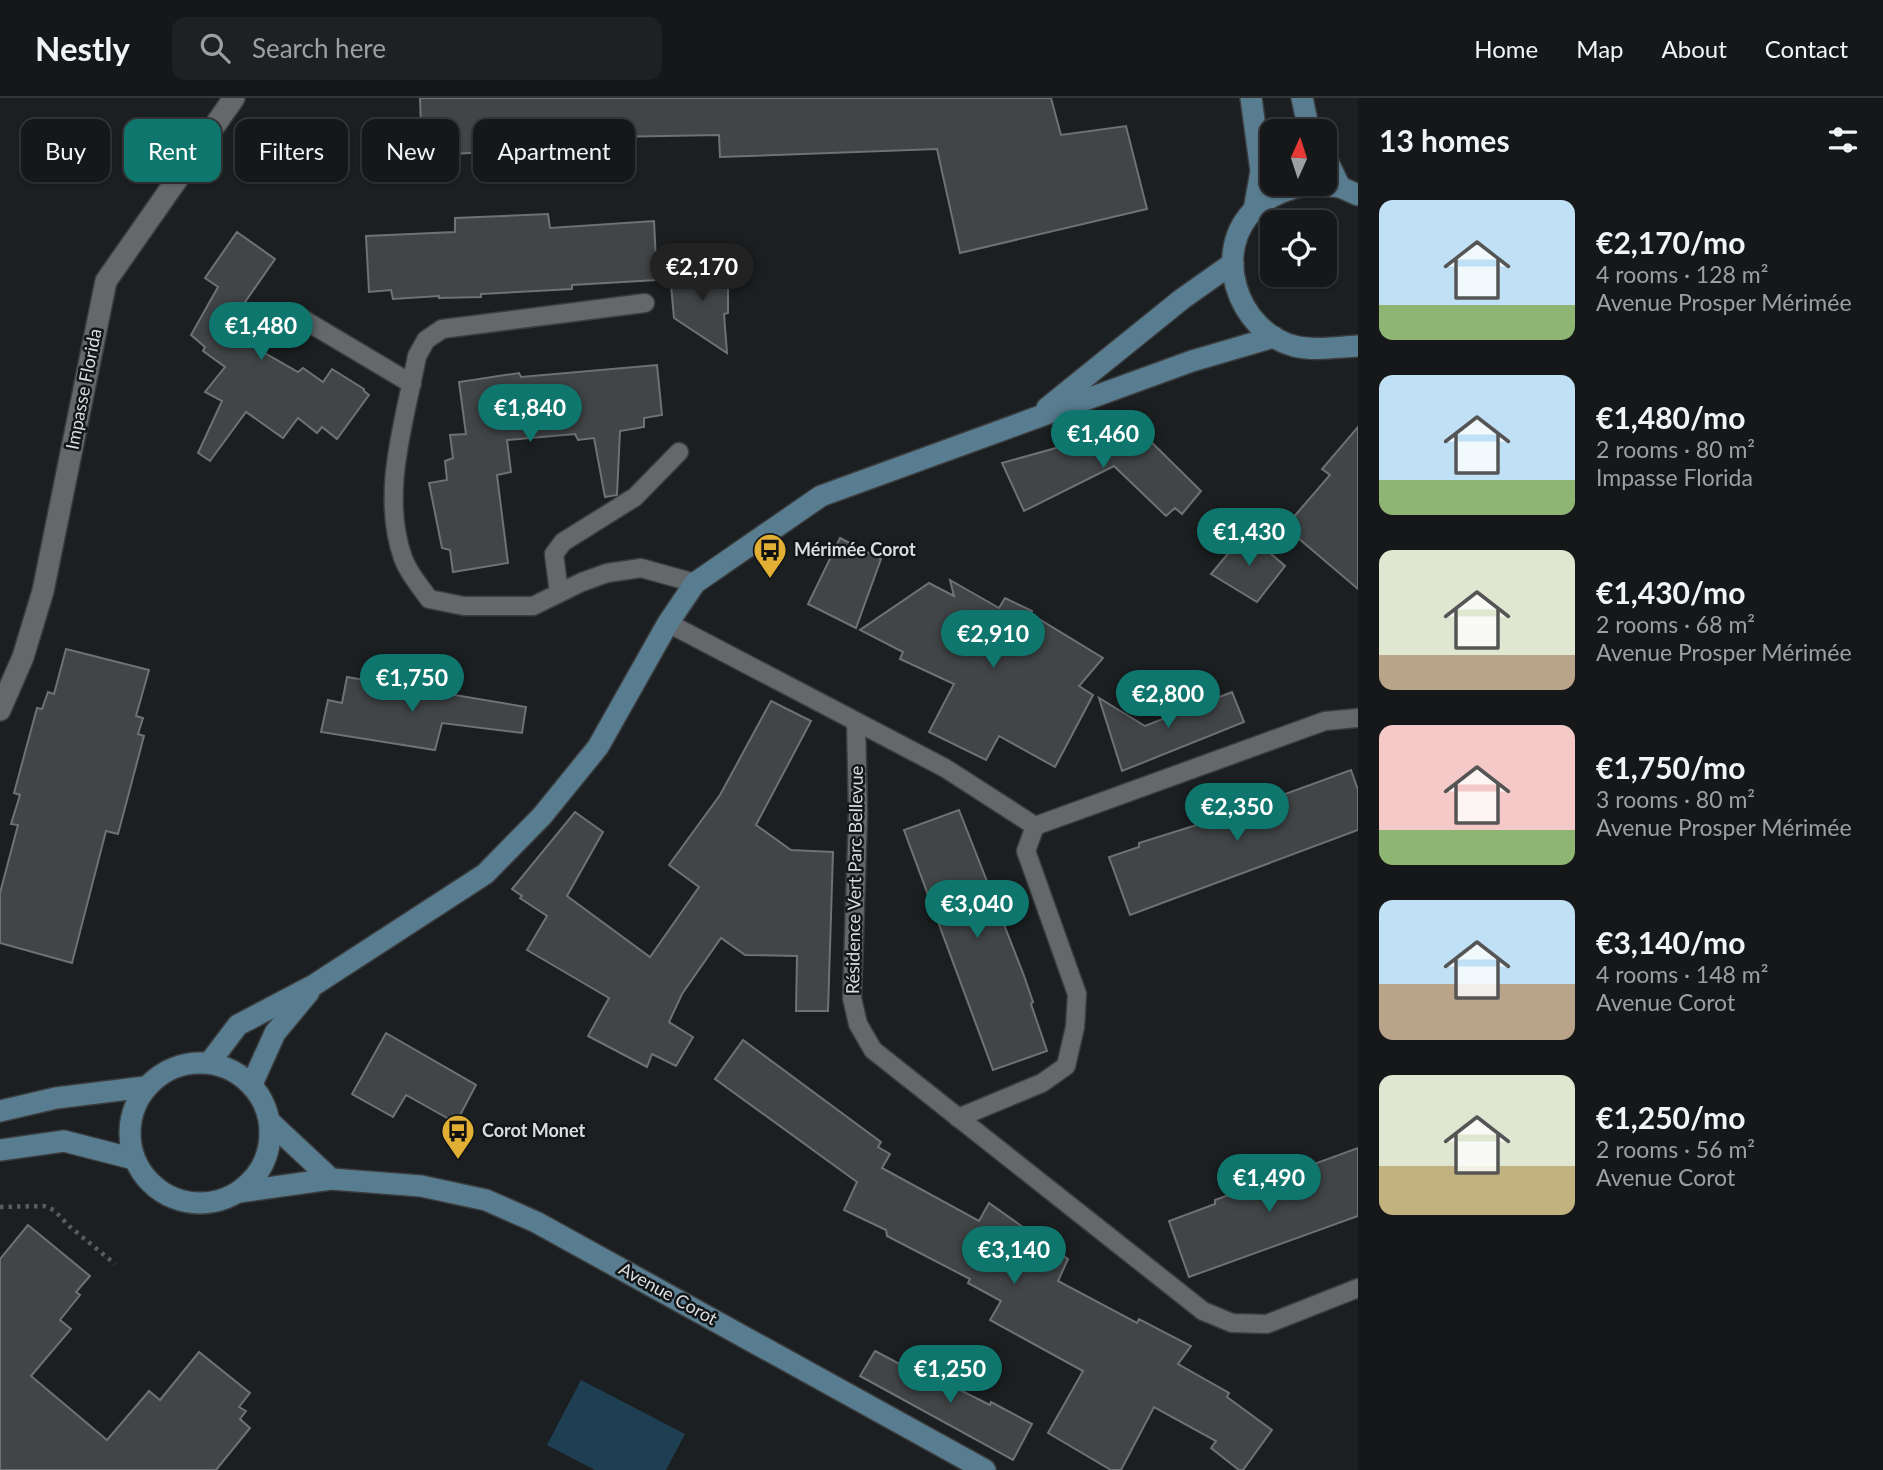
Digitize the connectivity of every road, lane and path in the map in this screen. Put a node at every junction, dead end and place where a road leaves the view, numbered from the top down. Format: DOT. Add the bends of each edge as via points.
graph roads {
  1 [pos="234,98"];
  2 [pos="1251,98"];
  3 [pos="1302,98"];
  4 [pos="1307,119"];
  5 [pos="1337,174"];
  6 [pos="1349,191"];
  7 [pos="1272,196"];
  8 [pos="1254,210"];
  9 [pos="1233,263"];
  10 [pos="645,303"];
  11 [pos="296,315"];
  12 [pos="1274,337"];
  13 [pos="1358,337"];
  14 [pos="1358,346"];
  15 [pos="1335,347"];
  16 [pos="412,384"];
  17 [pos="1033,420"];
  18 [pos="678,452"];
  19 [pos="695,583"];
  20 [pos="559,593"];
  21 [pos="668,623"];
  22 [pos="0,710"];
  23 [pos="1358,718"];
  24 [pos="856,722"];
  25 [pos="1035,826"];
  26 [pos="314,985"];
  27 [pos="210,1062"];
  28 [pos="252,1084"];
  29 [pos="145,1087"];
  30 [pos="0,1111"];
  31 [pos="958,1118"];
  32 [pos="271,1122"];
  33 [pos="0,1150"];
  34 [pos="134,1159"];
  35 [pos="331,1179"];
  36 [pos="239,1192"];
  37 [pos="0,1207"];
  38 [pos="115,1264"];
  39 [pos="1358,1288"];
  40 [pos="985,1470"];
  1 -- 22 [label="street, Impasse Florida" via="106,281 43,591 23,657"];
  2 -- 8 [label="street" via="1261,171"];
  3 -- 4 [label="street"];
  5 -- 6 [label="street"];
  7 -- 8 [label="street"];
  8 -- 9 [label="street" via="1243,225"];
  9 -- 12 [label="street" via="1243,306 1256,324"];
  9 -- 17 [label="street"];
  10 -- 16 [label="lane" via="442,329 426,340 417,356"];
  11 -- 16 [label="lane"];
  12 -- 15 [label="street" via="1293,346"];
  12 -- 17 [label="street"];
  13 -- 15 [label="street"];
  14 -- 15 [label="street"];
  16 -- 20 [label="lane" via="395,475 394,521 403,561 429,599 464,606 533,606"];
  17 -- 19 [label="street" via="821,496"];
  18 -- 20 [label="lane" via="635,497 563,542 554,554"];
  19 -- 20 [label="lane" via="641,568 607,573"];
  19 -- 21 [label="street"];
  21 -- 24 [label="lane"];
  21 -- 26 [label="street" via="598,747 505,855 485,874"];
  23 -- 25 [label="lane" via="1325,721"];
  24 -- 25 [label="lane" via="945,768"];
  24 -- 31 [label="lane, Résidence Vert Parc Bellevue" via="852,998 858,1024 873,1051"];
  25 -- 31 [label="lane" via="1026,851 1077,994 1066,1066 1041,1083"];
  26 -- 27 [label="street" via="238,1025"];
  26 -- 28 [label="street" via="275,1033"];
  27 -- 28 [label="street" via="233,1070"];
  27 -- 29 [label="street" via="164,1072"];
  28 -- 32 [label="street"];
  29 -- 30 [label="street" via="55,1098"];
  29 -- 34 [label="street" via="133,1109 129,1134"];
  31 -- 39 [label="lane, Résidence Vert Parc Bellevue" via="1203,1311 1232,1323 1267,1324"];
  32 -- 35 [label="street"];
  32 -- 36 [label="street" via="270,1149 258,1174"];
  33 -- 34 [label="street" via="64,1141"];
  34 -- 36 [label="street" via="151,1185 178,1200 210,1203"];
  35 -- 36 [label="street, Avenue Corot"];
  35 -- 40 [label="street, Avenue Corot" via="421,1186 486,1200 524,1216"];
  37 -- 38 [label="path" via="54,1210"];
}
